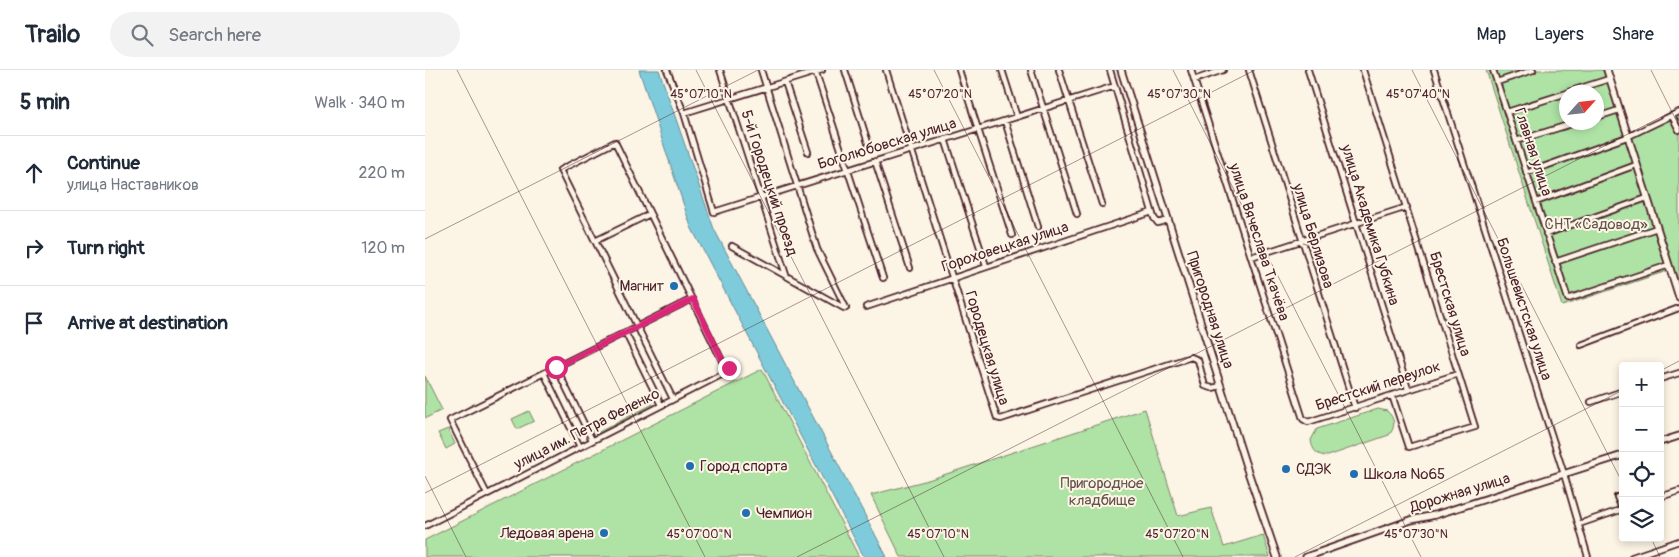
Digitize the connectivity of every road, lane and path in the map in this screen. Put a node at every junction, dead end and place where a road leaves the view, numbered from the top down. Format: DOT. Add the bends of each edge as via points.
graph roads {
  1 [pos="667,70"];
  2 [pos="720,70"];
  3 [pos="761,70"];
  4 [pos="822,70"];
  5 [pos="845,70"];
  6 [pos="886,70"];
  7 [pos="959,70"];
  8 [pos="1002,70"];
  9 [pos="1031,70"];
  10 [pos="1059,70"];
  11 [pos="1110,70"];
  12 [pos="1121,70"];
  13 [pos="1191,70"];
  14 [pos="1223,70"];
  15 [pos="1249,70"];
  16 [pos="1308,70"];
  17 [pos="1363,70"];
  18 [pos="1434,70"];
  19 [pos="1493,70"];
  20 [pos="1533,70"];
  21 [pos="1607,70"];
  22 [pos="816,71"];
  23 [pos="1609,79"];
  24 [pos="1194,80"];
  25 [pos="785,82"];
  26 [pos="1497,82"];
  27 [pos="1591,85"];
  28 [pos="1115,86"];
  29 [pos="767,87"];
  30 [pos="1559,96"];
  31 [pos="729,99"];
  32 [pos="1068,101"];
  33 [pos="1132,106"];
  34 [pos="1044,108"];
  35 [pos="1123,109"];
  36 [pos="1619,110"];
  37 [pos="1507,112"];
  38 [pos="1679,112"];
  39 [pos="683,113"];
  40 [pos="1604,115"];
  41 [pos="1671,116"];
  42 [pos="1017,117"];
  43 [pos="1005,121"];
  44 [pos="1559,128"];
  45 [pos="977,129"];
  46 [pos="1679,130"];
  47 [pos="1627,136"];
  48 [pos="945,139"];
  49 [pos="1516,142"];
  50 [pos="869,146"];
  51 [pos="911,150"];
  52 [pos="809,152"];
  53 [pos="875,161"];
  54 [pos="1636,165"];
  55 [pos="848,170"];
  56 [pos="1526,173"];
  57 [pos="798,185"];
  58 [pos="760,197"];
  59 [pos="1647,198"];
  60 [pos="1536,202"];
  61 [pos="1102,204"];
  62 [pos="1407,207"];
  63 [pos="1152,212"];
  64 [pos="651,214"];
  65 [pos="1077,214"];
  66 [pos="1168,220"];
  67 [pos="1357,223"];
  68 [pos="1038,226"];
  69 [pos="1657,228"];
  70 [pos="1546,234"];
  71 [pos="1012,235"];
  72 [pos="595,241"];
  73 [pos="1301,241"];
  74 [pos="733,246"];
  75 [pos="1251,257"];
  76 [pos="1555,262"];
  77 [pos="1669,265"];
  78 [pos="987,266"];
  79 [pos="910,268"];
  80 [pos="785,275"];
  81 [pos="952,277"];
  82 [pos="883,278"];
  83 [pos="1679,297"];
  84 [pos="693,299"];
  85 [pos="866,307"];
  86 [pos="1679,308"];
  87 [pos="637,326"];
  88 [pos="625,332"];
  89 [pos="1581,345"];
  90 [pos="556,367"];
  91 [pos="544,373"];
  92 [pos="1679,373"];
  93 [pos="1458,374"];
  94 [pos="1664,378"];
  95 [pos="1221,386"];
  96 [pos="1408,389"];
  97 [pos="1619,393"];
  98 [pos="1392,395"];
  99 [pos="673,399"];
  100 [pos="1591,402"];
  101 [pos="661,405"];
  102 [pos="1355,408"];
  103 [pos="1305,422"];
  104 [pos="1679,438"];
  105 [pos="592,440"];
  106 [pos="1664,441"];
  107 [pos="580,447"];
  108 [pos="1619,457"];
  109 [pos="1564,474"];
  110 [pos="1679,491"];
  111 [pos="487,494"];
  112 [pos="1664,496"];
  113 [pos="1617,497"];
  114 [pos="1619,502"];
  115 [pos="1619,510"];
  116 [pos="1579,524"];
  117 [pos="425,526"];
  118 [pos="1679,541"];
  119 [pos="1635,556"];
  120 [pos="1277,557"];
  121 [pos="1306,557"];
  122 [pos="1587,557"];
  1 -- 39 [label="street"];
  2 -- 31 [label="street, 5-й Городецкий проезд"];
  3 -- 29 [label="street"];
  4 -- 22 [label="street"];
  5 -- 50 [label="street"];
  6 -- 51 [label="street, Городецкая улица"];
  7 -- 45 [label="street"];
  8 -- 42 [label="street"];
  9 -- 34 [label="street"];
  10 -- 32 [label="street"];
  11 -- 28 [label="street"];
  12 -- 33 [label="street, Пригородная улица"];
  13 -- 24 [label="street, улица Вячеслава Ткачёва"];
  14 -- 24 [label="street"];
  15 -- 73 [label="street, улица Берлизова"];
  16 -- 67 [label="street, улица Академика Губкина"];
  17 -- 62 [label="street, Брестская улица"];
  18 -- 109 [label="street, Большевистская улица"];
  19 -- 26 [label="street, Главная улица"];
  20 -- 26 [label="street"];
  21 -- 23 [label="street"];
  22 -- 25 [label="street"];
  22 -- 55 [label="street"];
  23 -- 27 [label="street"];
  23 -- 36 [label="street"];
  24 -- 75 [label="street, улица Вячеслава Ткачёва"];
  25 -- 29 [label="street"];
  25 -- 52 [label="street"];
  26 -- 37 [label="street, Главная улица"];
  28 -- 32 [label="street, Боголюбовская улица"];
  28 -- 35 [label="street"];
  29 -- 31 [label="street"];
  29 -- 57 [label="street"];
  30 -- 37 [label="street"];
  31 -- 39 [label="street"];
  31 -- 58 [label="street, 5-й Городецкий проезд"];
  32 -- 34 [label="street, Боголюбовская улица"];
  32 -- 61 [label="street"];
  33 -- 35 [label="street"];
  33 -- 66 [label="street, Пригородная улица"];
  34 -- 42 [label="street, Боголюбовская улица"];
  34 -- 65 [label="street"];
  35 -- 63 [label="street"];
  36 -- 40 [label="street"];
  36 -- 47 [label="street"];
  37 -- 49 [label="street, Главная улица"];
  38 -- 41 [label="street"];
  39 -- 58 [label="street, Боголюбовская улица" via="714,212"];
  41 -- 46 [label="street"];
  41 -- 47 [label="street"];
  42 -- 43 [label="street, Боголюбовская улица"];
  43 -- 45 [label="street, Боголюбовская улица"];
  43 -- 68 [label="street"];
  44 -- 49 [label="street"];
  45 -- 48 [label="street, Боголюбовская улица"];
  45 -- 71 [label="street"];
  47 -- 54 [label="street"];
  47 -- 56 [label="street"];
  48 -- 51 [label="street, Боголюбовская улица"];
  48 -- 78 [label="street"];
  49 -- 56 [label="street, Главная улица"];
  51 -- 53 [label="street, Боголюбовская улица"];
  51 -- 81 [label="street, Городецкая улица"];
  53 -- 55 [label="street, Боголюбовская улица"];
  53 -- 79 [label="street"];
  54 -- 59 [label="street"];
  54 -- 60 [label="street"];
  55 -- 57 [label="street, Боголюбовская улица"];
  55 -- 82 [label="street"];
  56 -- 60 [label="street, Главная улица"];
  57 -- 58 [label="street, Боголюбовская улица"];
  57 -- 80 [label="street" via="817,249 846,308"];
  58 -- 80 [label="street, 5-й Городецкий проезд"];
  59 -- 69 [label="street"];
  59 -- 70 [label="street"];
  60 -- 70 [label="street, Главная улица"];
  62 -- 67 [label="street"];
  62 -- 93 [label="street, Брестская улица"];
  63 -- 66 [label="street" via="1158,223"];
  63 -- 78 [label="street, Гороховецкая улица"];
  64 -- 72 [label="street"];
  64 -- 72 [label="street" via="615,142 560,170"];
  64 -- 84 [label="street"];
  66 -- 95 [label="street, Пригородная улица"];
  67 -- 73 [label="street"];
  67 -- 96 [label="street, улица Академика Губкина"];
  69 -- 76 [label="street"];
  69 -- 77 [label="street"];
  70 -- 76 [label="street, Главная улица"];
  72 -- 87 [label="street"];
  73 -- 75 [label="street"];
  73 -- 102 [label="street, улица Берлизова"];
  74 -- 80 [label="street"];
  75 -- 103 [label="street, улица Вячеслава Ткачёва"];
  76 -- 77 [label="street, Главная улица" via="1569,299"];
  77 -- 83 [label="street"];
  78 -- 81 [label="street, Гороховецкая улица"];
  81 -- 85 [label="street, Гороховецкая улица"];
  81 -- 95 [label="street, Городецкая улица" via="997,418 1191,357 1197,360 1205,386"];
  84 -- 87 [label="street"];
  84 -- 99 [label="street, улица им. Петра Феленко" via="725,371"];
  86 -- 89 [label="street"];
  87 -- 88 [label="street"];
  87 -- 99 [label="street"];
  88 -- 90 [label="street"];
  88 -- 101 [label="street"];
  90 -- 91 [label="street"];
  90 -- 105 [label="street"];
  91 -- 107 [label="street"];
  91 -- 111 [label="street" via="450,420"];
  92 -- 94 [label="street"];
  93 -- 96 [label="street, Брестский переулок"];
  93 -- 98 [label="street, Брестская улица" via="1475,425 1473,429 1409,447"];
  95 -- 120 [label="street, Пригородная улица"];
  96 -- 98 [label="street, Брестский переулок"];
  97 -- 100 [label="street"];
  98 -- 102 [label="street, Брестский переулок"];
  99 -- 101 [label="street, улица им. Петра Феленко"];
  101 -- 105 [label="street, улица им. Петра Феленко"];
  102 -- 103 [label="street, Брестский переулок"];
  104 -- 106 [label="street"];
  105 -- 107 [label="street, улица им. Петра Феленко"];
  107 -- 111 [label="street, улица им. Петра Феленко"];
  108 -- 109 [label="street, Дорожная улица"];
  109 -- 116 [label="street, Большевистская улица"];
  109 -- 121 [label="street, Дорожная улица" via="1411,520"];
  110 -- 112 [label="street"];
  111 -- 117 [label="street, улица им. Петра Феленко"];
  113 -- 114 [label="street"];
  115 -- 116 [label="street"];
  116 -- 122 [label="street, Большевистская улица"];
  118 -- 119 [label="street"];
}
